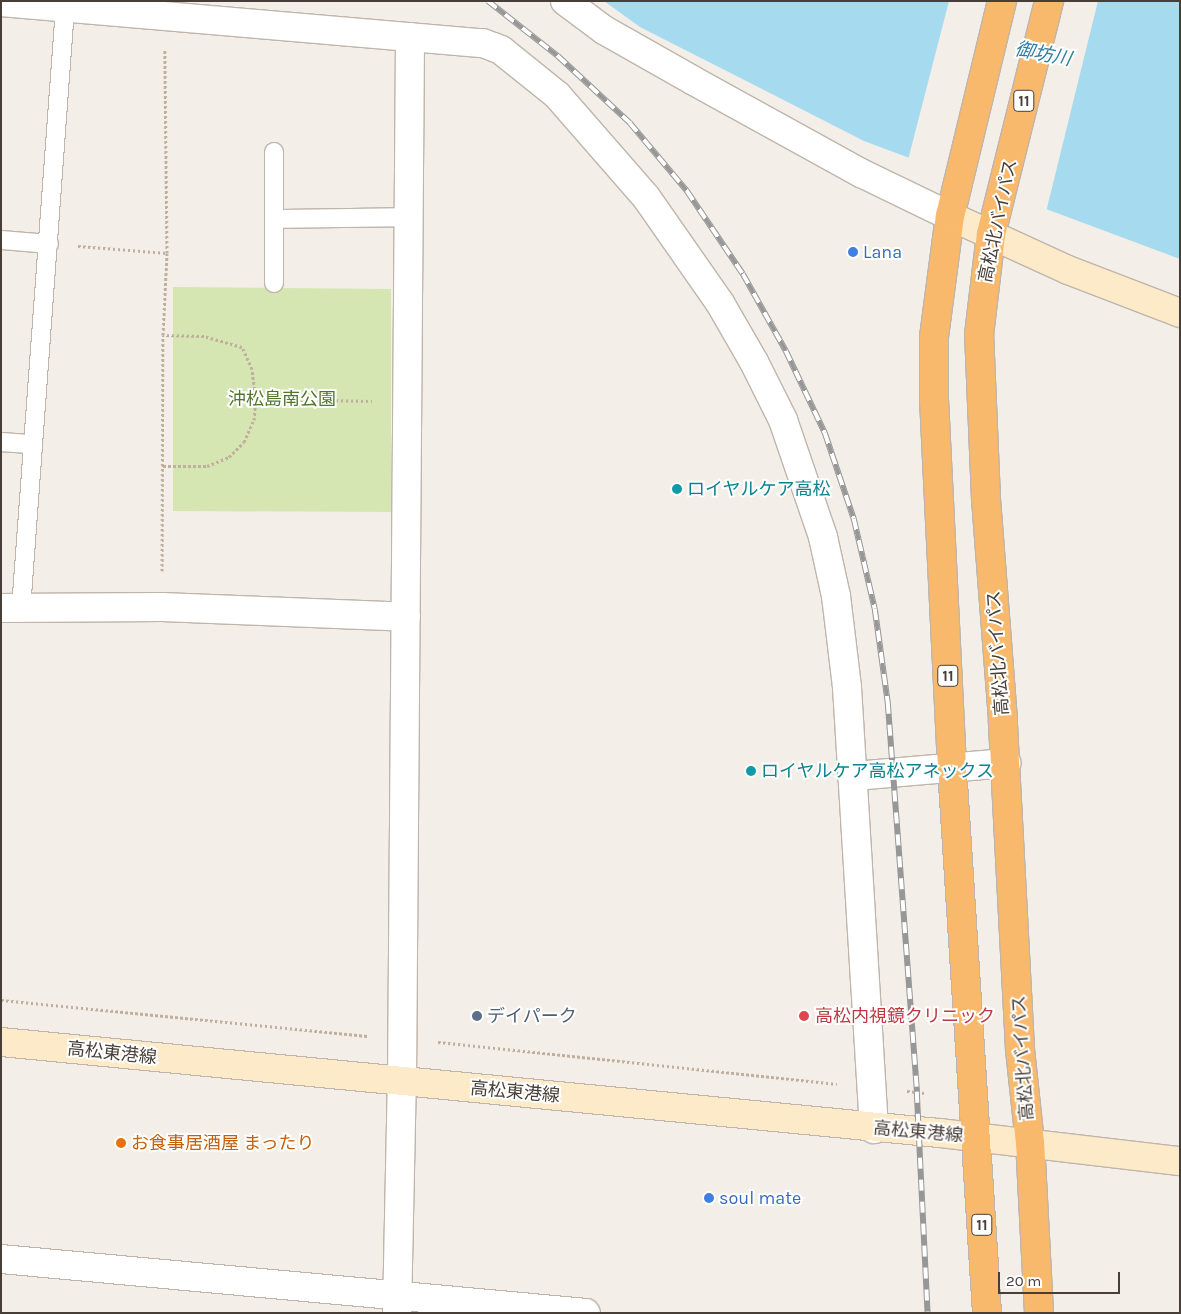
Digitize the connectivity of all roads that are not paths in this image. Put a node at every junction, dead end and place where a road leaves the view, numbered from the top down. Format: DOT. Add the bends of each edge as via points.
graph roads {
  1 [pos="566,1"];
  2 [pos="1002,1"];
  3 [pos="1049,1"];
  4 [pos="1,2"];
  5 [pos="65,8"];
  6 [pos="410,37"];
  7 [pos="274,152"];
  8 [pos="950,216"];
  9 [pos="409,217"];
  10 [pos="274,219"];
  11 [pos="991,234"];
  12 [pos="1,240"];
  13 [pos="49,244"];
  14 [pos="274,283"];
  15 [pos="1180,313"];
  16 [pos="1,442"];
  17 [pos="33,444"];
  18 [pos="11,608"];
  19 [pos="406,617"];
  20 [pos="1006,763"];
  21 [pos="952,767"];
  22 [pos="854,776"];
  23 [pos="1,1042"];
  24 [pos="402,1082"];
  25 [pos="874,1129"];
  26 [pos="977,1137"];
  27 [pos="1030,1143"];
  28 [pos="1180,1161"];
  29 [pos="1,1259"];
  30 [pos="397,1304"];
  31 [pos="586,1313"];
  32 [pos="987,1313"];
  33 [pos="1039,1313"];
  1 -- 8 [label="street" via="604,30 694,81 861,173"];
  2 -- 8 [label="highway, 11"];
  3 -- 11 [label="highway, 高松北バイパス / 11"];
  4 -- 5 [label="street"];
  5 -- 6 [label="street"];
  5 -- 13 [label="lane"];
  6 -- 9 [label="street"];
  6 -- 22 [label="street" via="483,43 500,50 557,95 646,197 720,303 782,420 823,537 842,648"];
  7 -- 10 [label="lane"];
  8 -- 11 [label="main road"];
  8 -- 21 [label="highway, 11" via="934,337 934,400"];
  9 -- 10 [label="lane"];
  9 -- 19 [label="street"];
  10 -- 14 [label="lane"];
  11 -- 15 [label="main road" via="1068,270"];
  11 -- 20 [label="highway, 高松北バイパス / 11" via="979,334 980,396"];
  12 -- 13 [label="lane"];
  13 -- 17 [label="lane"];
  16 -- 17 [label="lane"];
  17 -- 18 [label="lane"];
  18 -- 19 [label="street" via="162,607"];
  19 -- 24 [label="street"];
  20 -- 21 [label="street"];
  20 -- 27 [label="highway, 高松北バイパス / 11" via="1020,1049"];
  21 -- 22 [label="street"];
  21 -- 26 [label="highway, 11"];
  22 -- 25 [label="street"];
  23 -- 24 [label="main road, 高松東港線"];
  24 -- 25 [label="main road, 高松東港線"];
  24 -- 30 [label="street"];
  25 -- 26 [label="main road, 高松東港線"];
  26 -- 27 [label="main road, 高松東港線"];
  26 -- 32 [label="highway, 11"];
  27 -- 28 [label="main road, 高松東港線"];
  27 -- 33 [label="highway, 高松北バイパス / 11"];
  29 -- 30 [label="street"];
  30 -- 31 [label="street"];
}
